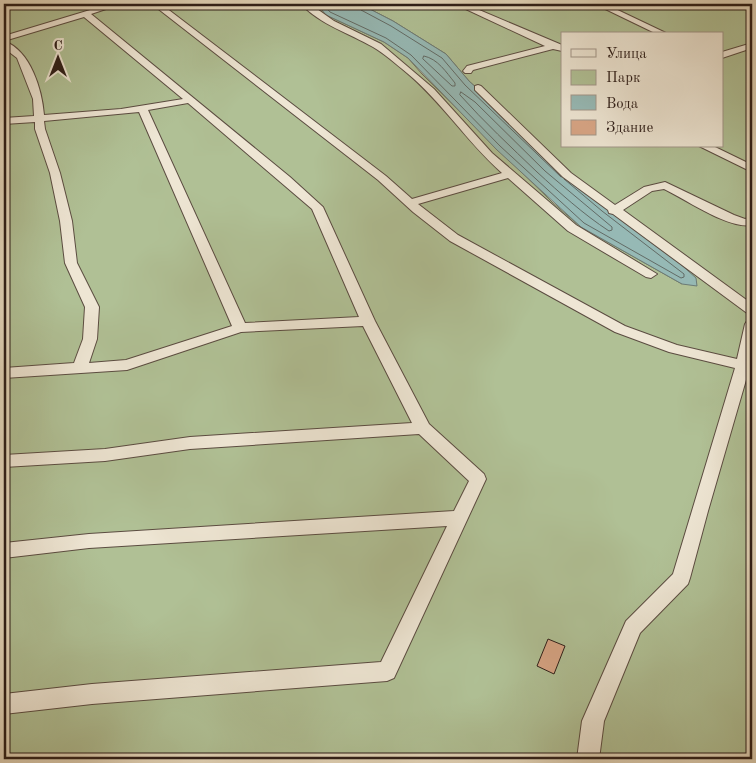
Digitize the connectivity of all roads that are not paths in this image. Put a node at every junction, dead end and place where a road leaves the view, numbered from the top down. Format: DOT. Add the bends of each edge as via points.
graph roads {
  1 [pos="24,4"];
  2 [pos="117,4"];
  3 [pos="156,4"];
  4 [pos="305,4"];
  5 [pos="459,4"];
  6 [pos="599,4"];
  7 [pos="4,5"];
  8 [pos="86,14"];
  9 [pos="660,32"];
  10 [pos="4,39"];
  11 [pos="4,44"];
  12 [pos="752,45"];
  13 [pos="558,47"];
  14 [pos="724,55"];
  15 [pos="468,71"];
  16 [pos="478,88"];
  17 [pos="191,100"];
  18 [pos="143,109"];
  19 [pos="40,117"];
  20 [pos="4,121"];
  21 [pos="708,148"];
  22 [pos="752,169"];
  23 [pos="510,174"];
  24 [pos="410,203"];
  25 [pos="613,211"];
  26 [pos="752,222"];
  27 [pos="651,274"];
  28 [pos="752,310"];
  29 [pos="368,321"];
  30 [pos="752,324"];
  31 [pos="240,328"];
  32 [pos="80,368"];
  33 [pos="748,368"];
  34 [pos="4,373"];
  35 [pos="424,428"];
  36 [pos="4,460"];
  37 [pos="459,518"];
  38 [pos="4,550"];
  39 [pos="4,704"];
  40 [pos="588,759"];
  1 -- 7 [label="lane"];
  2 -- 8 [label="lane"];
  3 -- 24 [label="lane"];
  4 -- 23 [label="lane" via="331,23 378,46 412,74"];
  5 -- 13 [label="lane"];
  6 -- 9 [label="lane"];
  8 -- 10 [label="lane"];
  8 -- 17 [label="lane"];
  11 -- 19 [label="lane" via="25,64 38,99"];
  12 -- 14 [label="lane"];
  13 -- 15 [label="lane"];
  16 -- 25 [label="lane" via="567,175"];
  17 -- 18 [label="lane"];
  17 -- 29 [label="lane" via="317,207"];
  18 -- 19 [label="lane"];
  18 -- 31 [label="lane"];
  19 -- 20 [label="lane"];
  19 -- 32 [label="lane" via="40,129 66,221 71,263 92,307 90,339"];
  21 -- 22 [label="lane"];
  23 -- 24 [label="lane"];
  23 -- 27 [label="lane" via="572,228"];
  24 -- 33 [label="lane" via="454,238 620,329 674,349"];
  25 -- 26 [label="lane" via="648,189 665,185 744,224"];
  25 -- 28 [label="lane"];
  29 -- 31 [label="lane"];
  29 -- 35 [label="lane"];
  30 -- 33 [label="lane"];
  31 -- 32 [label="lane" via="127,365"];
  32 -- 34 [label="lane"];
  33 -- 40 [label="lane" via="699,511 681,578 633,627 593,721"];
  35 -- 36 [label="lane" via="190,443 105,455"];
  35 -- 37 [label="lane" via="478,479"];
  37 -- 38 [label="lane" via="89,540"];
  37 -- 39 [label="lane" via="387,671"];
}
